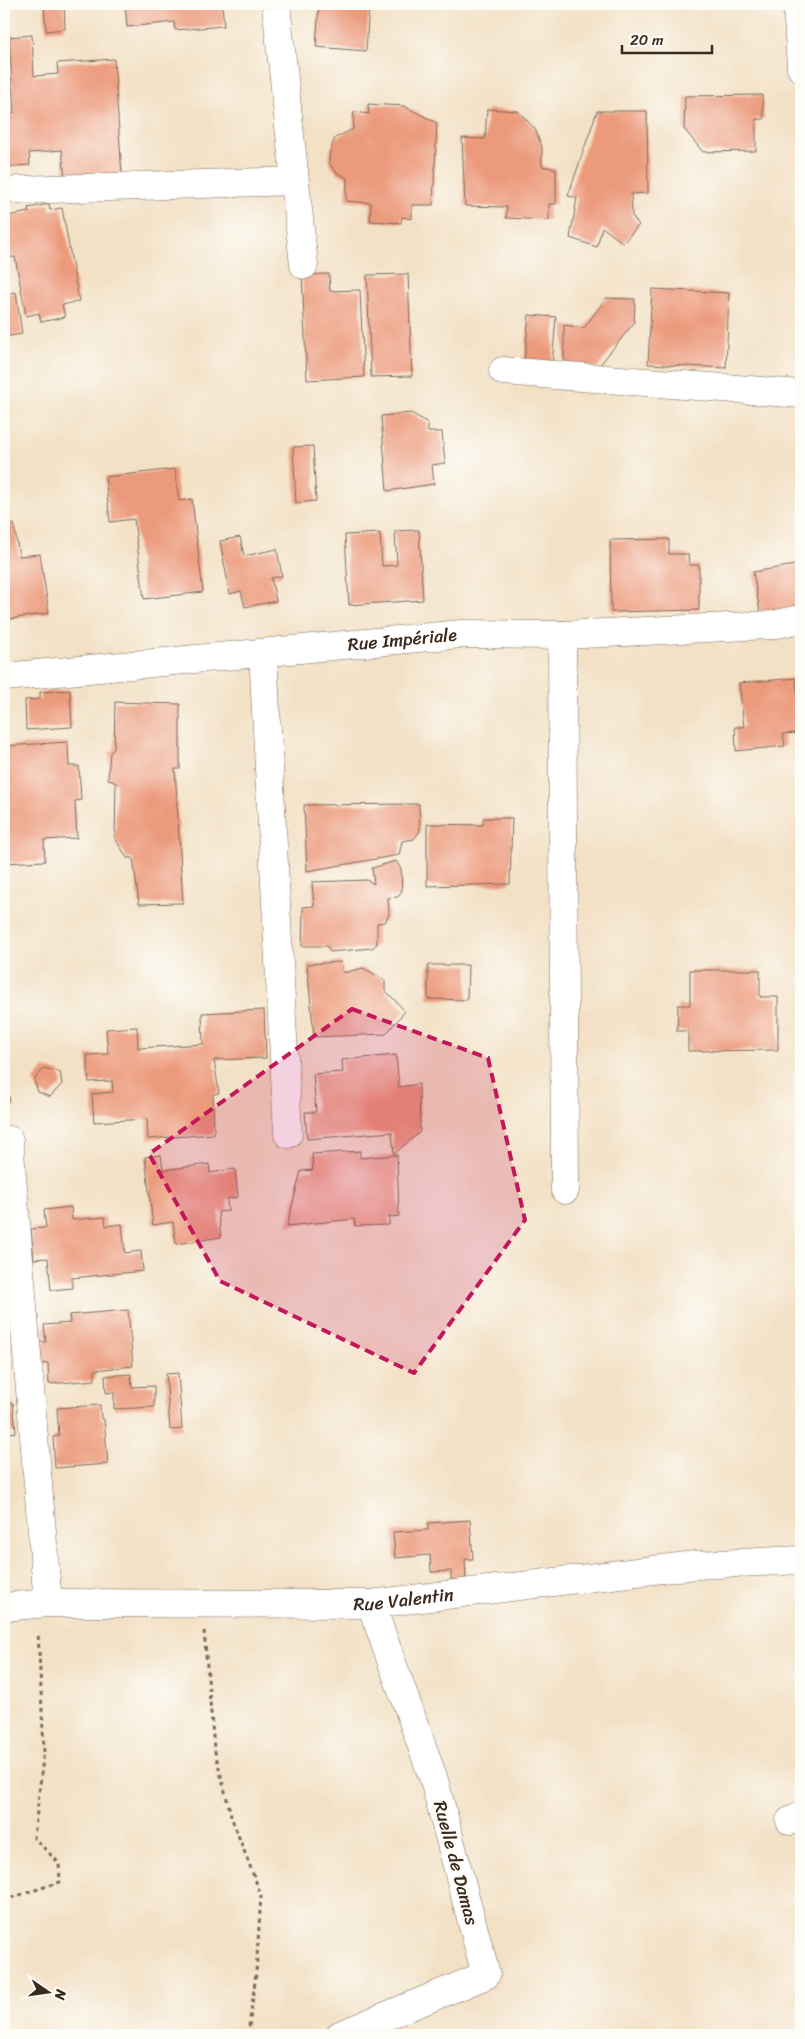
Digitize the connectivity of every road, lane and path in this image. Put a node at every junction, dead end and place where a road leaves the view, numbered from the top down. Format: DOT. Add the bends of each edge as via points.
graph roads {
  1 [pos="276,4"];
  2 [pos="797,4"];
  3 [pos="801,68"];
  4 [pos="294,181"];
  5 [pos="19,190"];
  6 [pos="304,266"];
  7 [pos="504,371"];
  8 [pos="801,394"];
  9 [pos="801,619"];
  10 [pos="562,635"];
  11 [pos="262,653"];
  12 [pos="4,677"];
  13 [pos="288,1134"];
  14 [pos="9,1140"];
  15 [pos="565,1190"];
  16 [pos="801,1560"];
  17 [pos="43,1603"];
  18 [pos="202,1603"];
  19 [pos="371,1604"];
  20 [pos="4,1607"];
  21 [pos="4,1900"];
  22 [pos="248,2035"];
  23 [pos="340,2035"];
  1 -- 4 [label="street"];
  2 -- 3 [label="street"];
  4 -- 5 [label="street"];
  4 -- 6 [label="street"];
  7 -- 8 [label="street"];
  9 -- 10 [label="street, Rue Impériale" via="772,625"];
  10 -- 11 [label="street, Rue Impériale" via="461,634"];
  10 -- 15 [label="street"];
  11 -- 12 [label="street, Rue Impériale"];
  11 -- 13 [label="street"];
  14 -- 17 [label="street"];
  16 -- 19 [label="street, Rue Valentin" via="695,1566"];
  17 -- 18 [label="street, Rue Valentin"];
  17 -- 20 [label="street, Rue Valentin"];
  17 -- 21 [label="path" via="44,1749 34,1838 60,1863 60,1882"];
  18 -- 19 [label="street, Rue Valentin"];
  18 -- 22 [label="path" via="214,1748 232,1819 261,1895"];
  19 -- 23 [label="street, Ruelle de Damas" via="434,1780 486,1975"];
}
